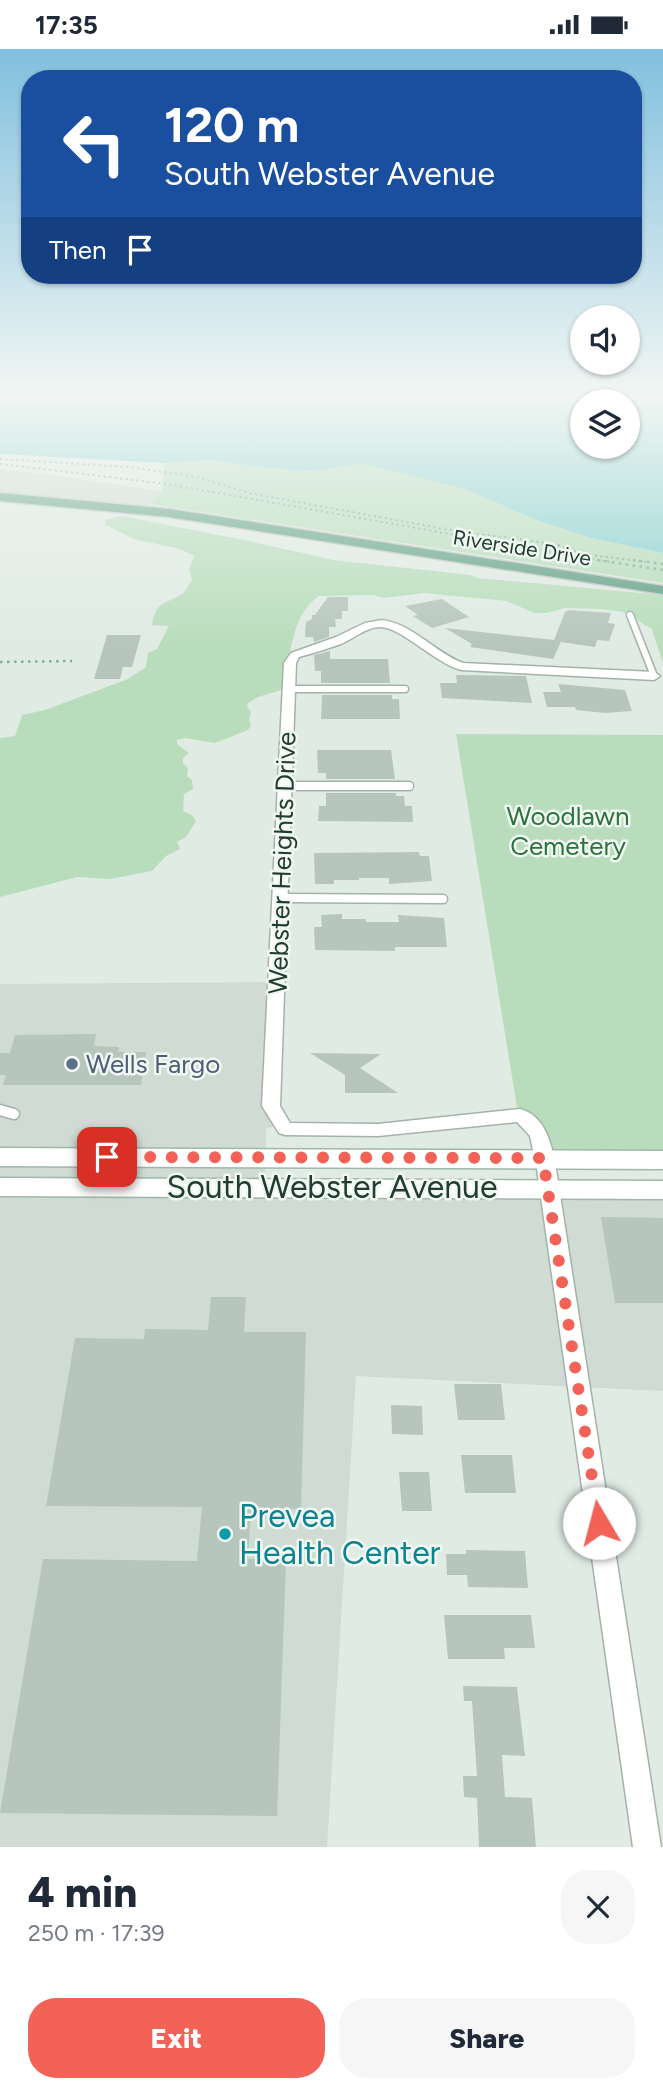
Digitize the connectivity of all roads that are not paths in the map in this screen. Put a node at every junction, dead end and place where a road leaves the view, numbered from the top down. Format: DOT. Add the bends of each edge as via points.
graph roads {
  1 [pos="0,497"];
  2 [pos="663,590"];
  3 [pos="630,615"];
  4 [pos="654,676"];
  5 [pos="289,689"];
  6 [pos="405,689"];
  7 [pos="285,786"];
  8 [pos="409,786"];
  9 [pos="280,898"];
  10 [pos="443,899"];
  11 [pos="0,1110"];
  12 [pos="14,1114"];
  13 [pos="0,1157"];
  14 [pos="543,1158"];
  15 [pos="663,1160"];
  16 [pos="0,1187"];
  17 [pos="549,1188"];
  18 [pos="663,1190"];
  19 [pos="647,1847"];
  1 -- 2 [label="main road, Riverside Drive" via="169,513"];
  3 -- 4 [label="lane"];
  4 -- 5 [label="street, Webster Heights Drive" via="460,666 384,623 295,655 290,663"];
  5 -- 6 [label="lane"];
  5 -- 7 [label="street, Webster Heights Drive"];
  7 -- 8 [label="lane"];
  7 -- 9 [label="street, Webster Heights Drive"];
  9 -- 10 [label="lane"];
  9 -- 14 [label="street, Webster Heights Drive" via="271,1106 285,1129 378,1130 520,1115 538,1134"];
  11 -- 12 [label="lane"];
  13 -- 14 [label="main road, South Webster Avenue"];
  14 -- 15 [label="main road, South Webster Avenue"];
  14 -- 17 [label="street, Webster Heights Drive"];
  16 -- 17 [label="main road, South Webster Avenue"];
  17 -- 18 [label="main road, South Webster Avenue"];
  17 -- 19 [label="street, Webster Heights Drive"];
}
